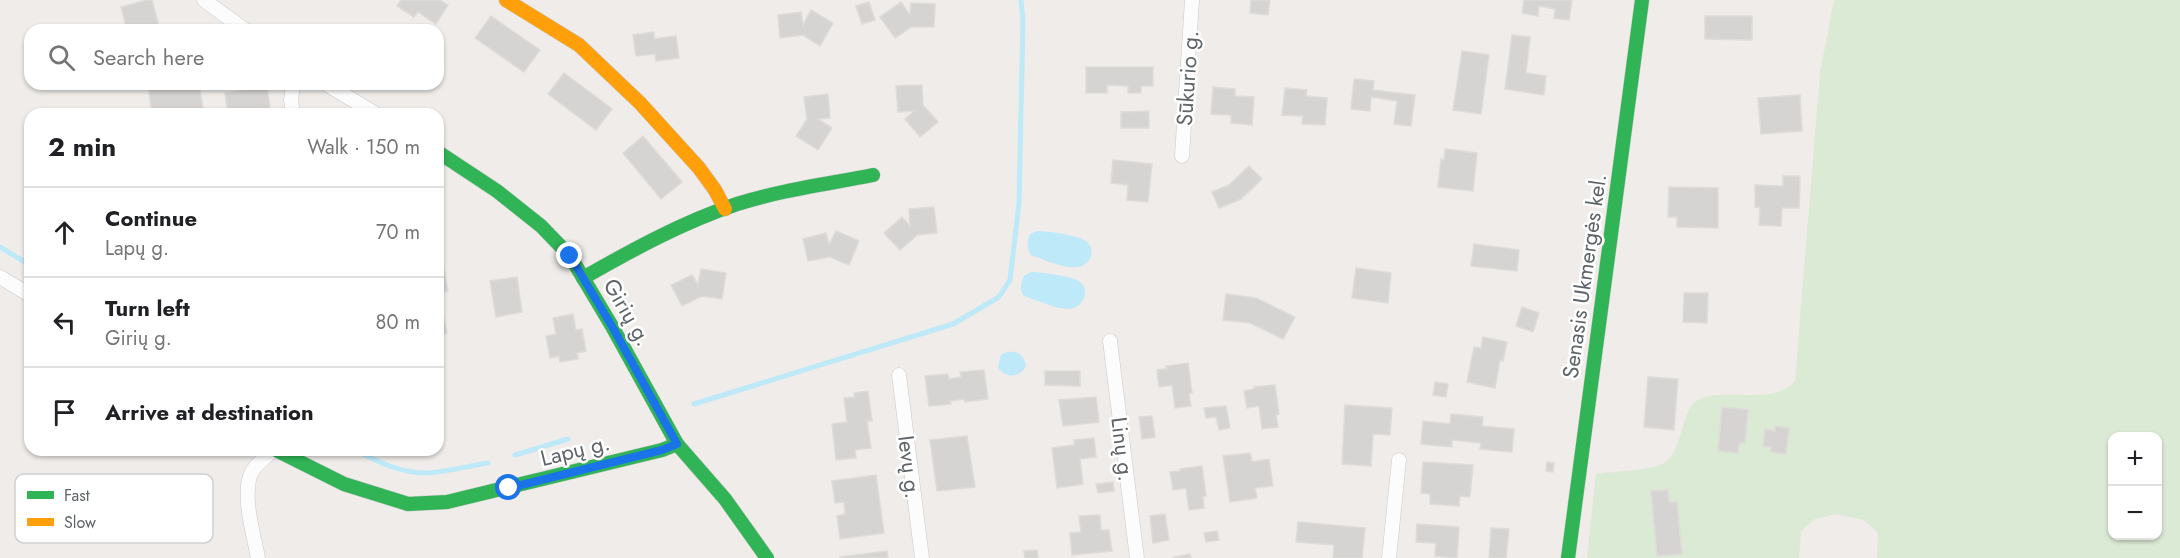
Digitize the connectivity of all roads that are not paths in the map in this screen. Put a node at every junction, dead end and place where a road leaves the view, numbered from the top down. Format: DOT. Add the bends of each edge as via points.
graph roads {
  1 [pos="204,0"];
  2 [pos="506,0"];
  3 [pos="1192,0"];
  4 [pos="1642,0"];
  5 [pos="237,24"];
  6 [pos="292,90"];
  7 [pos="336,90"];
  8 [pos="292,108"];
  9 [pos="366,108"];
  10 [pos="444,156"];
  11 [pos="1182,156"];
  12 [pos="873,175"];
  13 [pos="725,209"];
  14 [pos="0,277"];
  15 [pos="583,278"];
  16 [pos="24,291"];
  17 [pos="1110,341"];
  18 [pos="899,375"];
  19 [pos="677,444"];
  20 [pos="268,456"];
  21 [pos="287,456"];
  22 [pos="1399,460"];
  23 [pos="258,558"];
  24 [pos="767,558"];
  25 [pos="922,558"];
  26 [pos="1137,558"];
  27 [pos="1389,558"];
  28 [pos="1568,558"];
  1 -- 5 [label="street"];
  2 -- 13 [label="street" via="579,45 640,103 699,168"];
  3 -- 11 [label="street, Sūkurio g."];
  4 -- 28 [label="street, Senasis Ukmergės kel."];
  6 -- 8 [label="street"];
  7 -- 9 [label="street"];
  10 -- 15 [label="street, Girių g." via="541,226 570,256"];
  12 -- 13 [label="street" via="777,193"];
  13 -- 15 [label="street"];
  14 -- 16 [label="street"];
  15 -- 19 [label="street, Girių g."];
  17 -- 26 [label="street, Linų g."];
  18 -- 25 [label="street, Ievų g."];
  19 -- 21 [label="street, Lapų g." via="502,490 447,502 408,504 344,484"];
  19 -- 24 [label="street" via="710,480"];
  20 -- 23 [label="street" via="252,471 248,485"];
  22 -- 27 [label="street"];
}
